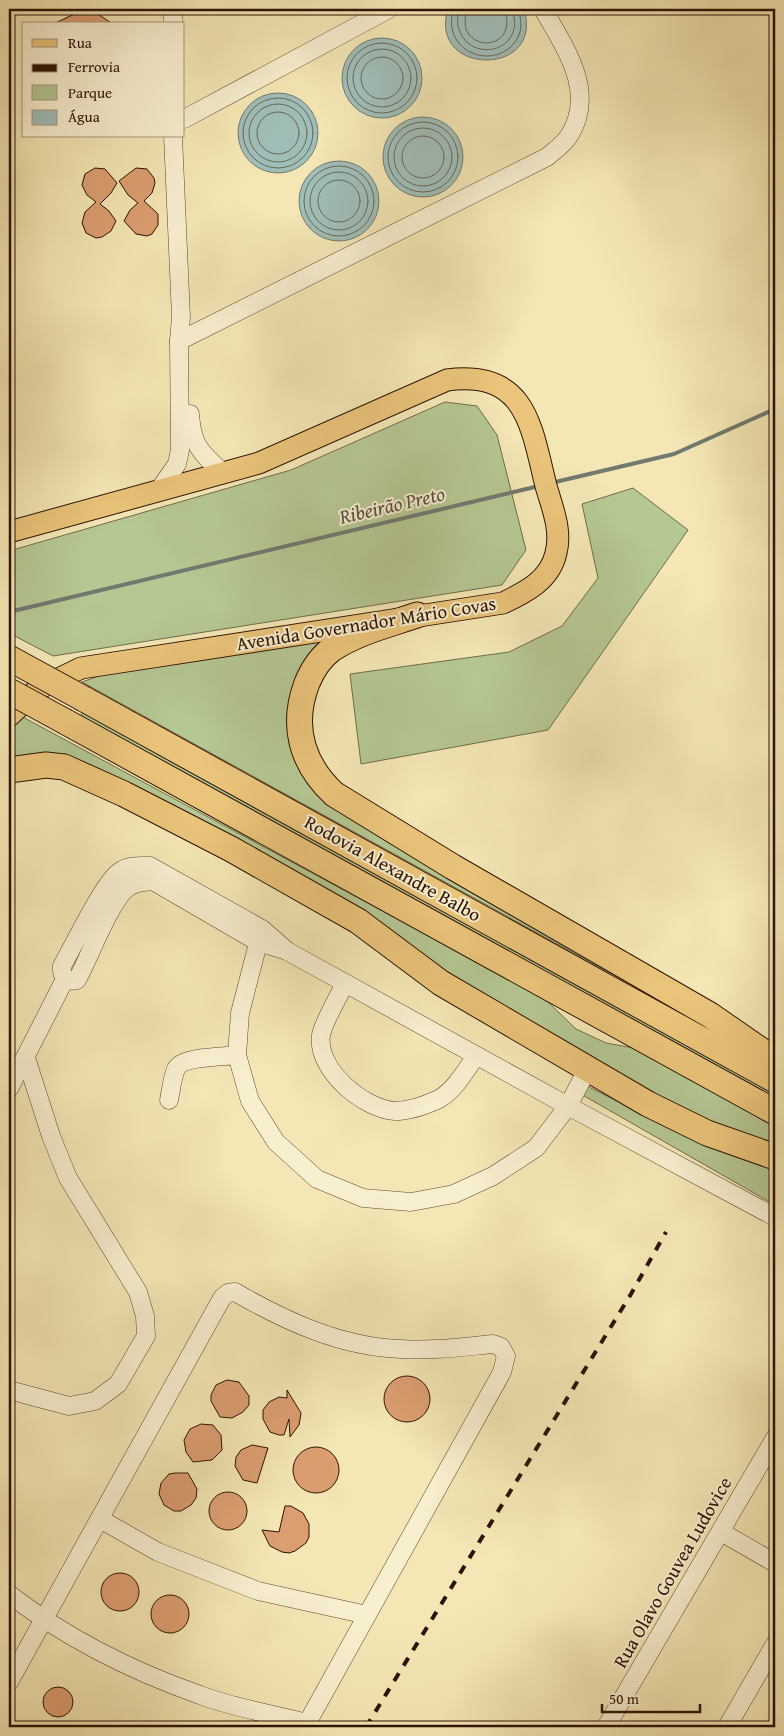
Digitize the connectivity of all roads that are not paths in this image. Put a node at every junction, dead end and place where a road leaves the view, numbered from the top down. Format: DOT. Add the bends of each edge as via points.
graph roads {
  1 [pos="389,9"];
  2 [pos="543,9"];
  3 [pos="185,118"];
  4 [pos="172,138"];
  5 [pos="184,339"];
  6 [pos="223,472"];
  7 [pos="159,490"];
  8 [pos="9,532"];
  9 [pos="417,615"];
  10 [pos="9,658"];
  11 [pos="9,691"];
  12 [pos="9,716"];
  13 [pos="9,770"];
  14 [pos="260,935"];
  15 [pos="345,983"];
  16 [pos="237,1056"];
  17 [pos="476,1056"];
  18 [pos="26,1058"];
  19 [pos="775,1060"];
  20 [pos="588,1070"];
  21 [pos="775,1080"];
  22 [pos="9,1089"];
  23 [pos="169,1100"];
  24 [pos="568,1106"];
  25 [pos="775,1112"];
  26 [pos="775,1157"];
  27 [pos="775,1218"];
  28 [pos="9,1390"];
  29 [pos="775,1438"];
  30 [pos="100,1520"];
  31 [pos="721,1532"];
  32 [pos="775,1563"];
  33 [pos="9,1594"];
  34 [pos="367,1615"];
  35 [pos="44,1621"];
  36 [pos="775,1644"];
  37 [pos="9,1682"];
  38 [pos="306,1725"];
  39 [pos="606,1727"];
  40 [pos="727,1727"];
  1 -- 3 [label="street"];
  2 -- 5 [label="street" via="572,59 581,94 579,118 568,138 547,157"];
  4 -- 5 [label="street"];
  5 -- 6 [label="street" via="191,433 196,446"];
  5 -- 7 [label="street" via="180,450 177,464"];
  6 -- 7 [label="main road, Avenida Governador Mário Covas"];
  6 -- 9 [label="main road, Avenida Governador Mário Covas" via="258,462 447,380 469,377 491,382 510,393 524,410 533,430 558,534 556,554 548,572 530,590 503,603"];
  7 -- 8 [label="main road, Avenida Governador Mário Covas"];
  9 -- 12 [label="main road, Avenida Governador Mário Covas" via="81,668 38,689"];
  9 -- 19 [label="highway" via="355,635 330,651 311,674 300,701 299,730 307,759 323,784 334,794 453,867 710,1016"];
  10 -- 21 [label="highway, Rodovia Alexandre Balbo, bridge"];
  11 -- 25 [label="highway, Rodovia Alexandre Balbo, bridge"];
  13 -- 20 [label="highway" via="46,765 64,767 231,849 358,921 441,983"];
  14 -- 15 [label="street"];
  14 -- 16 [label="street" via="240,1013"];
  14 -- 18 [label="street" via="150,866 134,866 120,872 109,883 62,966 65,979"];
  15 -- 17 [label="street"];
  15 -- 17 [label="street" via="321,1035 322,1046 335,1077 379,1108 410,1110 441,1098"];
  16 -- 23 [label="street" via="189,1060 180,1064"];
  16 -- 24 [label="street" via="250,1102 276,1142 317,1179 363,1198 411,1202 454,1194 493,1176 536,1148"];
  17 -- 24 [label="street"];
  18 -- 22 [label="street"];
  18 -- 28 [label="street" via="68,1178 138,1292 145,1316 146,1336 118,1384 95,1401 69,1406"];
  20 -- 24 [label="street"];
  20 -- 26 [label="highway" via="686,1124"];
  24 -- 27 [label="street"];
  29 -- 31 [label="street, Rua Olavo Gouvea Ludovice"];
  30 -- 34 [label="street" via="158,1552 258,1591"];
  30 -- 34 [label="street" via="222,1298 228,1293 235,1292 296,1324 345,1340 399,1349 438,1350 493,1344 501,1347 506,1356 502,1372"];
  30 -- 35 [label="street"];
  31 -- 32 [label="street"];
  31 -- 39 [label="street, Rua Olavo Gouvea Ludovice"];
  33 -- 35 [label="street"];
  34 -- 38 [label="street"];
  35 -- 37 [label="street"];
  35 -- 38 [label="street" via="108,1657 201,1696"];
  36 -- 40 [label="street"];
}
